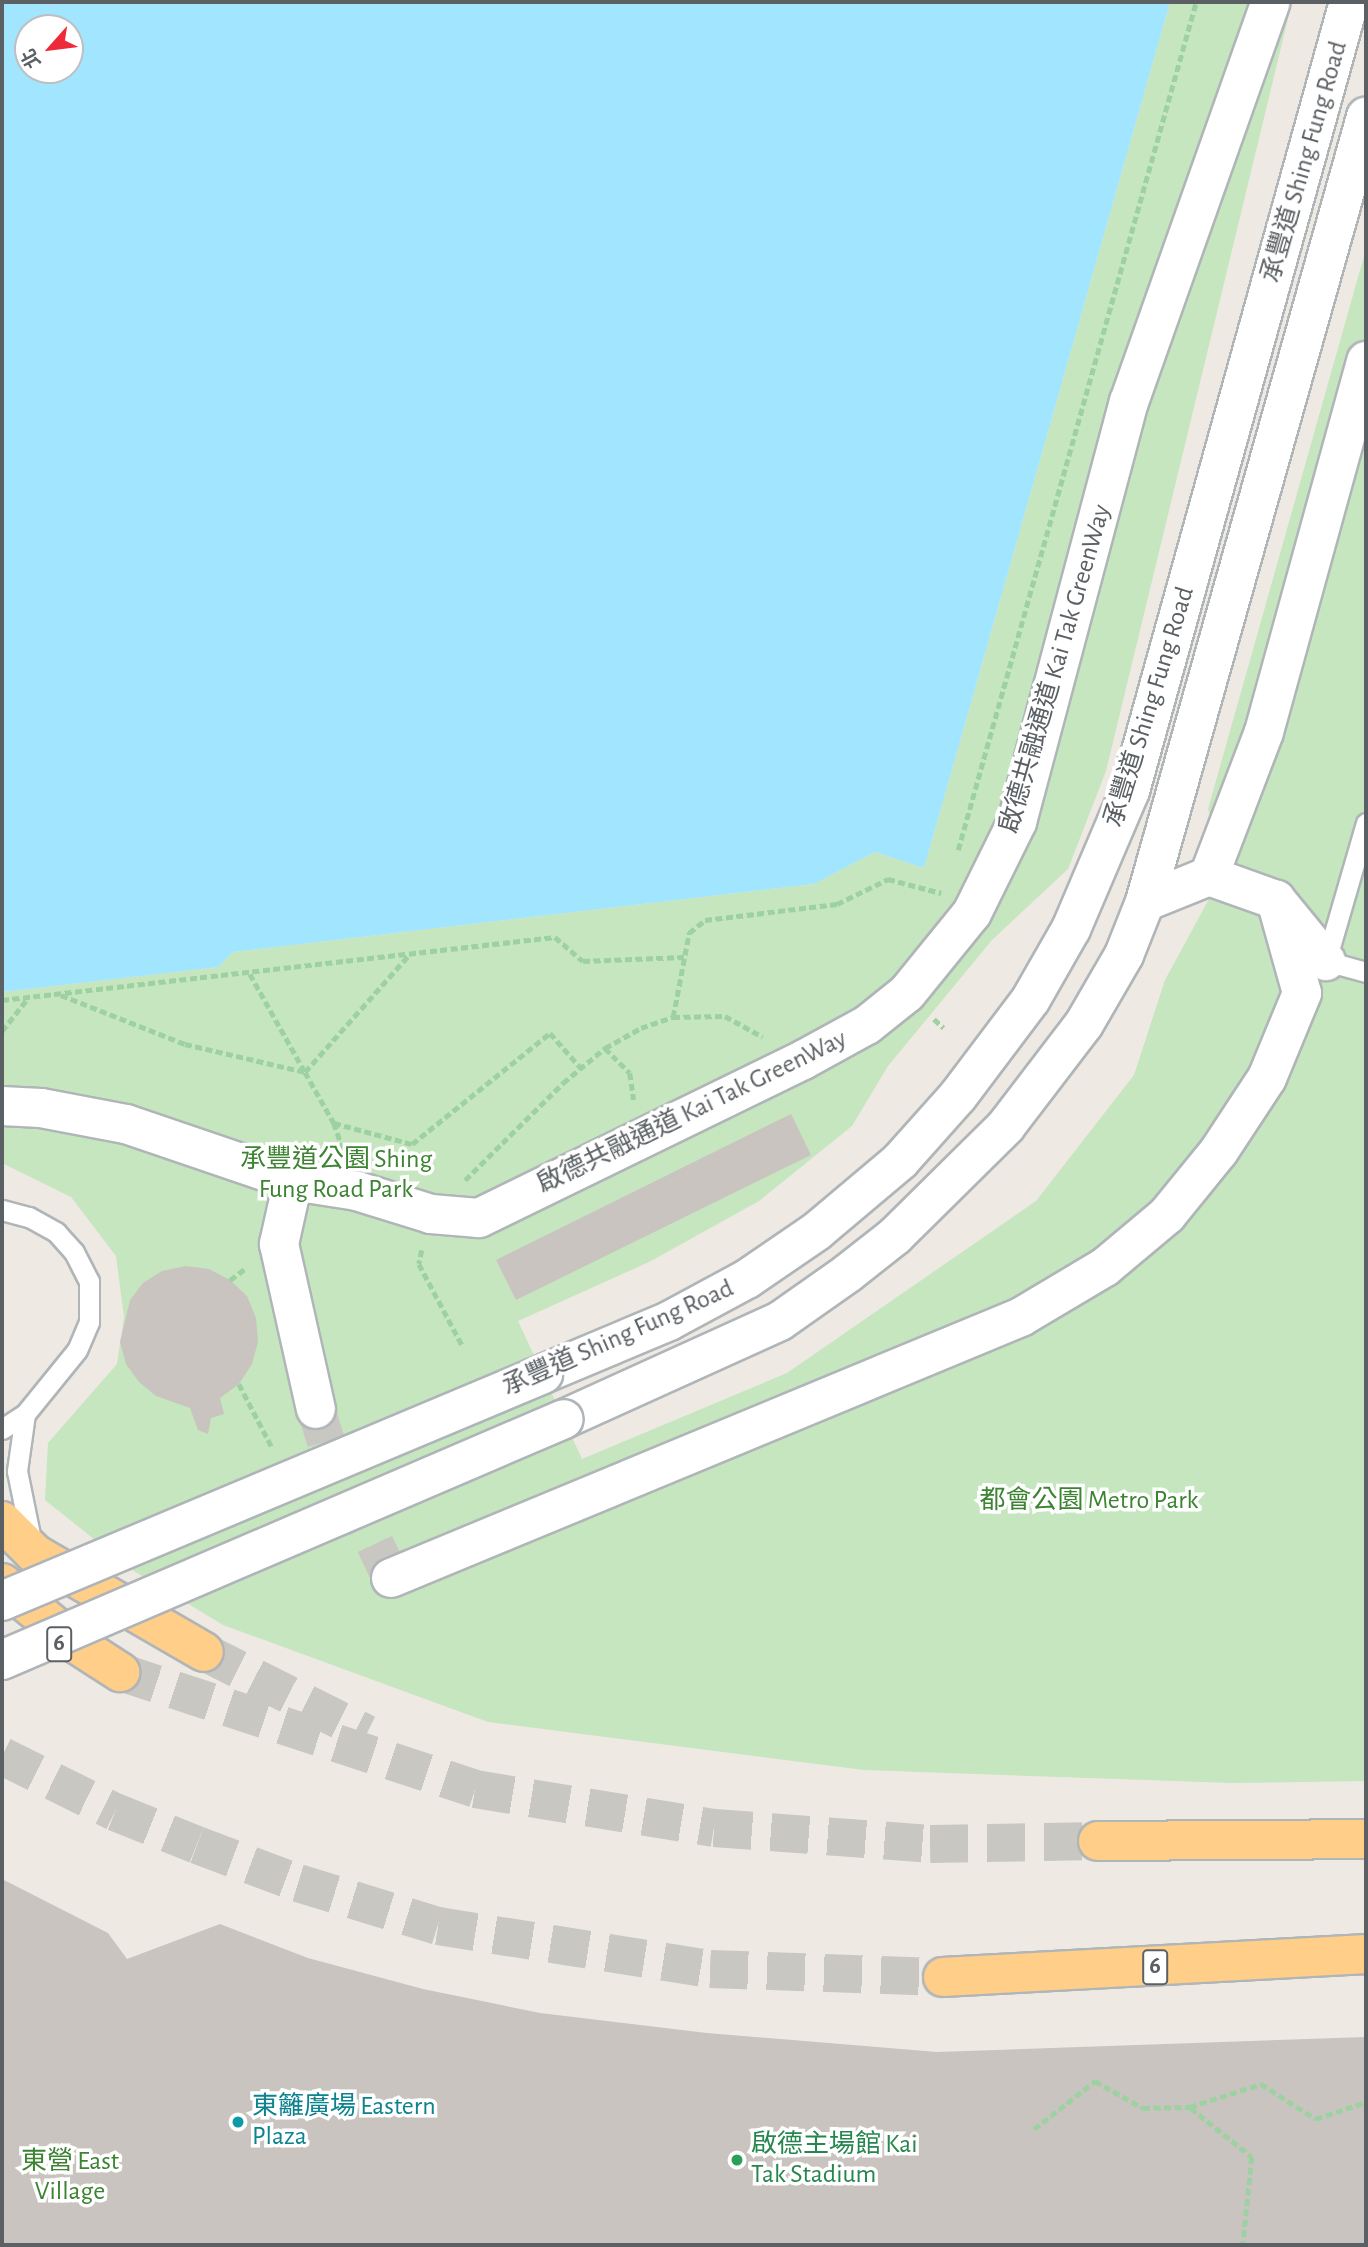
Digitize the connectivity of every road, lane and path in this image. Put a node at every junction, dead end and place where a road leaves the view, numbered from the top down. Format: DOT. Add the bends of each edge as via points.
graph roads {
  1 [pos="1196,2"];
  2 [pos="1271,2"];
  3 [pos="1349,2"];
  4 [pos="1366,117"];
  5 [pos="1366,361"];
  6 [pos="1366,823"];
  7 [pos="957,855"];
  8 [pos="1209,876"];
  9 [pos="949,881"];
  10 [pos="1276,900"];
  11 [pos="1144,902"];
  12 [pos="409,955"];
  13 [pos="684,957"];
  14 [pos="1326,961"];
  15 [pos="1366,972"];
  16 [pos="250,974"];
  17 [pos="61,995"];
  18 [pos="28,998"];
  19 [pos="2,1000"];
  20 [pos="673,1017"];
  21 [pos="2,1031"];
  22 [pos="605,1048"];
  23 [pos="803,1060"];
  24 [pos="581,1068"];
  25 [pos="305,1072"];
  26 [pos="2,1106"];
  27 [pos="639,1140"];
  28 [pos="293,1181"];
  29 [pos="2,1210"];
  30 [pos="431,1214"];
  31 [pos="462,1345"];
  32 [pos="239,1384"];
  33 [pos="316,1409"];
  34 [pos="25,1415"];
  35 [pos="2,1429"];
  36 [pos="274,1450"];
  37 [pos="2,1521"];
  38 [pos="35,1554"];
  39 [pos="391,1578"];
  40 [pos="2,1583"];
  41 [pos="2,1601"];
  42 [pos="2,1608"];
  43 [pos="204,1652"];
  44 [pos="2,1660"];
  45 [pos="1366,1839"];
  46 [pos="1098,1841"];
  47 [pos="1366,1954"];
  48 [pos="943,1977"];
  49 [pos="1366,2102"];
  50 [pos="1190,2107"];
  51 [pos="1034,2129"];
  52 [pos="1243,2245"];
  1 -- 7 [label="path"];
  2 -- 23 [label="main road, 啟德共融通道 Kai Tak GreenWay" via="1129,402 1017,822 972,913 906,993 867,1025"];
  3 -- 41 [label="main road, 承豐道 Shing Fung Road, bridge" via="1130,791 1071,929 1031,999 958,1096 900,1161 817,1231 747,1279 669,1321"];
  4 -- 11 [label="main road, 承豐道 Shing Fung Road"];
  5 -- 8 [label="main road" via="1264,732"];
  6 -- 14 [label="lane"];
  8 -- 10 [label="main road"];
  8 -- 11 [label="main road"];
  9 -- 13 [label="path" via="946,895 888,879 837,904 705,920 689,933"];
  10 -- 14 [label="main road"];
  10 -- 39 [label="main road" via="1302,993 1267,1078 1219,1151 1167,1215 1105,1267 1021,1317"];
  11 -- 44 [label="main road, 承豐道 Shing Fung Road, bridge" via="1124,955 1084,1024 1006,1126 895,1236 780,1321 564,1419"];
  12 -- 13 [label="path" via="555,937 583,961"];
  12 -- 16 [label="path"];
  12 -- 25 [label="path"];
  13 -- 20 [label="path"];
  14 -- 15 [label="lane"];
  16 -- 17 [label="path"];
  16 -- 25 [label="path"];
  17 -- 18 [label="path"];
  17 -- 25 [label="path" via="186,1044"];
  18 -- 19 [label="path"];
  18 -- 21 [label="path"];
  20 -- 22 [label="path"];
  20 -- 23 [label="path" via="725,1016"];
  22 -- 24 [label="path"];
  22 -- 27 [label="path" via="630,1073"];
  23 -- 27 [label="main road, 啟德共融通道 Kai Tak GreenWay"];
  24 -- 25 [label="path" via="550,1033 412,1144 334,1123"];
  24 -- 30 [label="path"];
  26 -- 28 [label="main road, 啟德共融通道 Kai Tak GreenWay" via="41,1108 126,1124"];
  27 -- 30 [label="main road, 啟德共融通道 Kai Tak GreenWay" via="479,1218"];
  28 -- 30 [label="main road, 啟德共融通道 Kai Tak GreenWay" via="357,1191"];
  28 -- 33 [label="main road" via="279,1244"];
  29 -- 34 [label="lane" via="29,1217 56,1232 89,1281 89,1322 77,1350"];
  30 -- 31 [label="path" via="419,1264"];
  32 -- 36 [label="path"];
  34 -- 35 [label="lane"];
  34 -- 38 [label="lane" via="17,1471 19,1499"];
  37 -- 38 [label="highway"];
  38 -- 43 [label="highway"];
  40 -- 42 [label="highway, 6" via="75,1643 120,1672 63,1647"];
  45 -- 46 [label="highway"];
  47 -- 48 [label="highway, 6"];
  49 -- 50 [label="path" via="1316,2119 1261,2084"];
  50 -- 51 [label="path" via="1143,2108 1095,2081"];
  50 -- 52 [label="path" via="1252,2157"];
}
